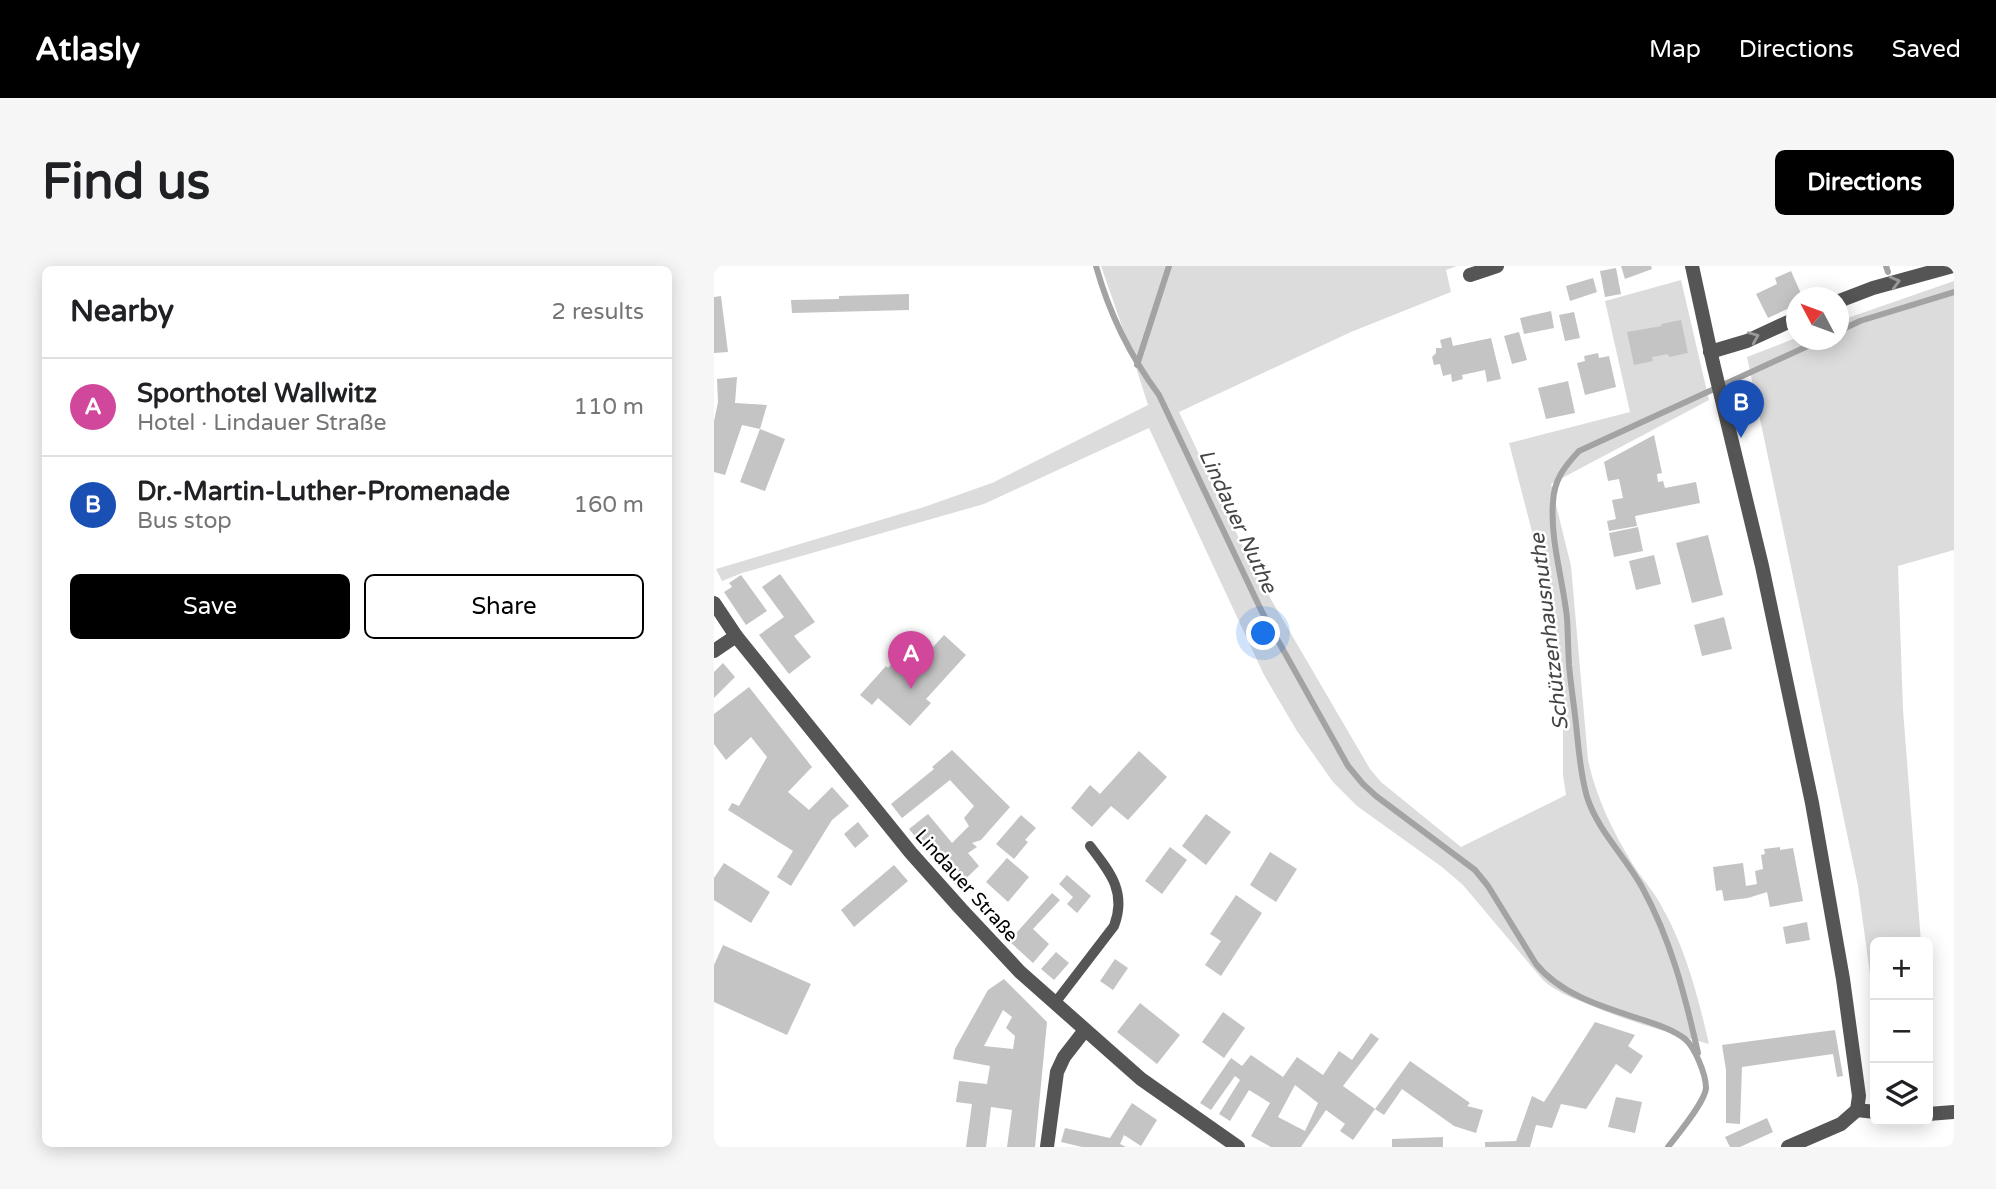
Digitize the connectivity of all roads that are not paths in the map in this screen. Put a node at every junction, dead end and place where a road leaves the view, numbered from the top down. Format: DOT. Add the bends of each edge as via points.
graph roads {
  1 [pos="1497,266"];
  2 [pos="1692,266"];
  3 [pos="1953,266"];
  4 [pos="1470,275"];
  5 [pos="1849,297"];
  6 [pos="1786,323"];
  7 [pos="1712,357"];
  8 [pos="714,603"];
  9 [pos="736,636"];
  10 [pos="714,651"];
  11 [pos="1090,846"];
  12 [pos="1055,1003"];
  13 [pos="1084,1030"];
  14 [pos="1857,1110"];
  15 [pos="1870,1111"];
  16 [pos="1954,1112"];
  17 [pos="1933,1114"];
  18 [pos="1047,1147"];
  19 [pos="1238,1147"];
  20 [pos="1788,1147"];
  1 -- 4 [label="street"];
  2 -- 7 [label="street"];
  5 -- 3 [label="street, one-way"];
  7 -- 6 [label="street, one-way"];
  7 -- 14 [label="street" via="1762,566 1814,817 1843,979"];
  8 -- 9 [label="street, Lindauer Straße"];
  9 -- 10 [label="street"];
  9 -- 12 [label="street, Lindauer Straße" via="936,882"];
  11 -- 12 [label="lane" via="1111,874 1119,912 1114,926"];
  12 -- 13 [label="street, Lindauer Straße"];
  13 -- 18 [label="street" via="1058,1072"];
  13 -- 19 [label="street, Lindauer Straße" via="1142,1079"];
  14 -- 15 [label="street"];
  14 -- 20 [label="street" via="1841,1124"];
  16 -- 17 [label="street"];
}
